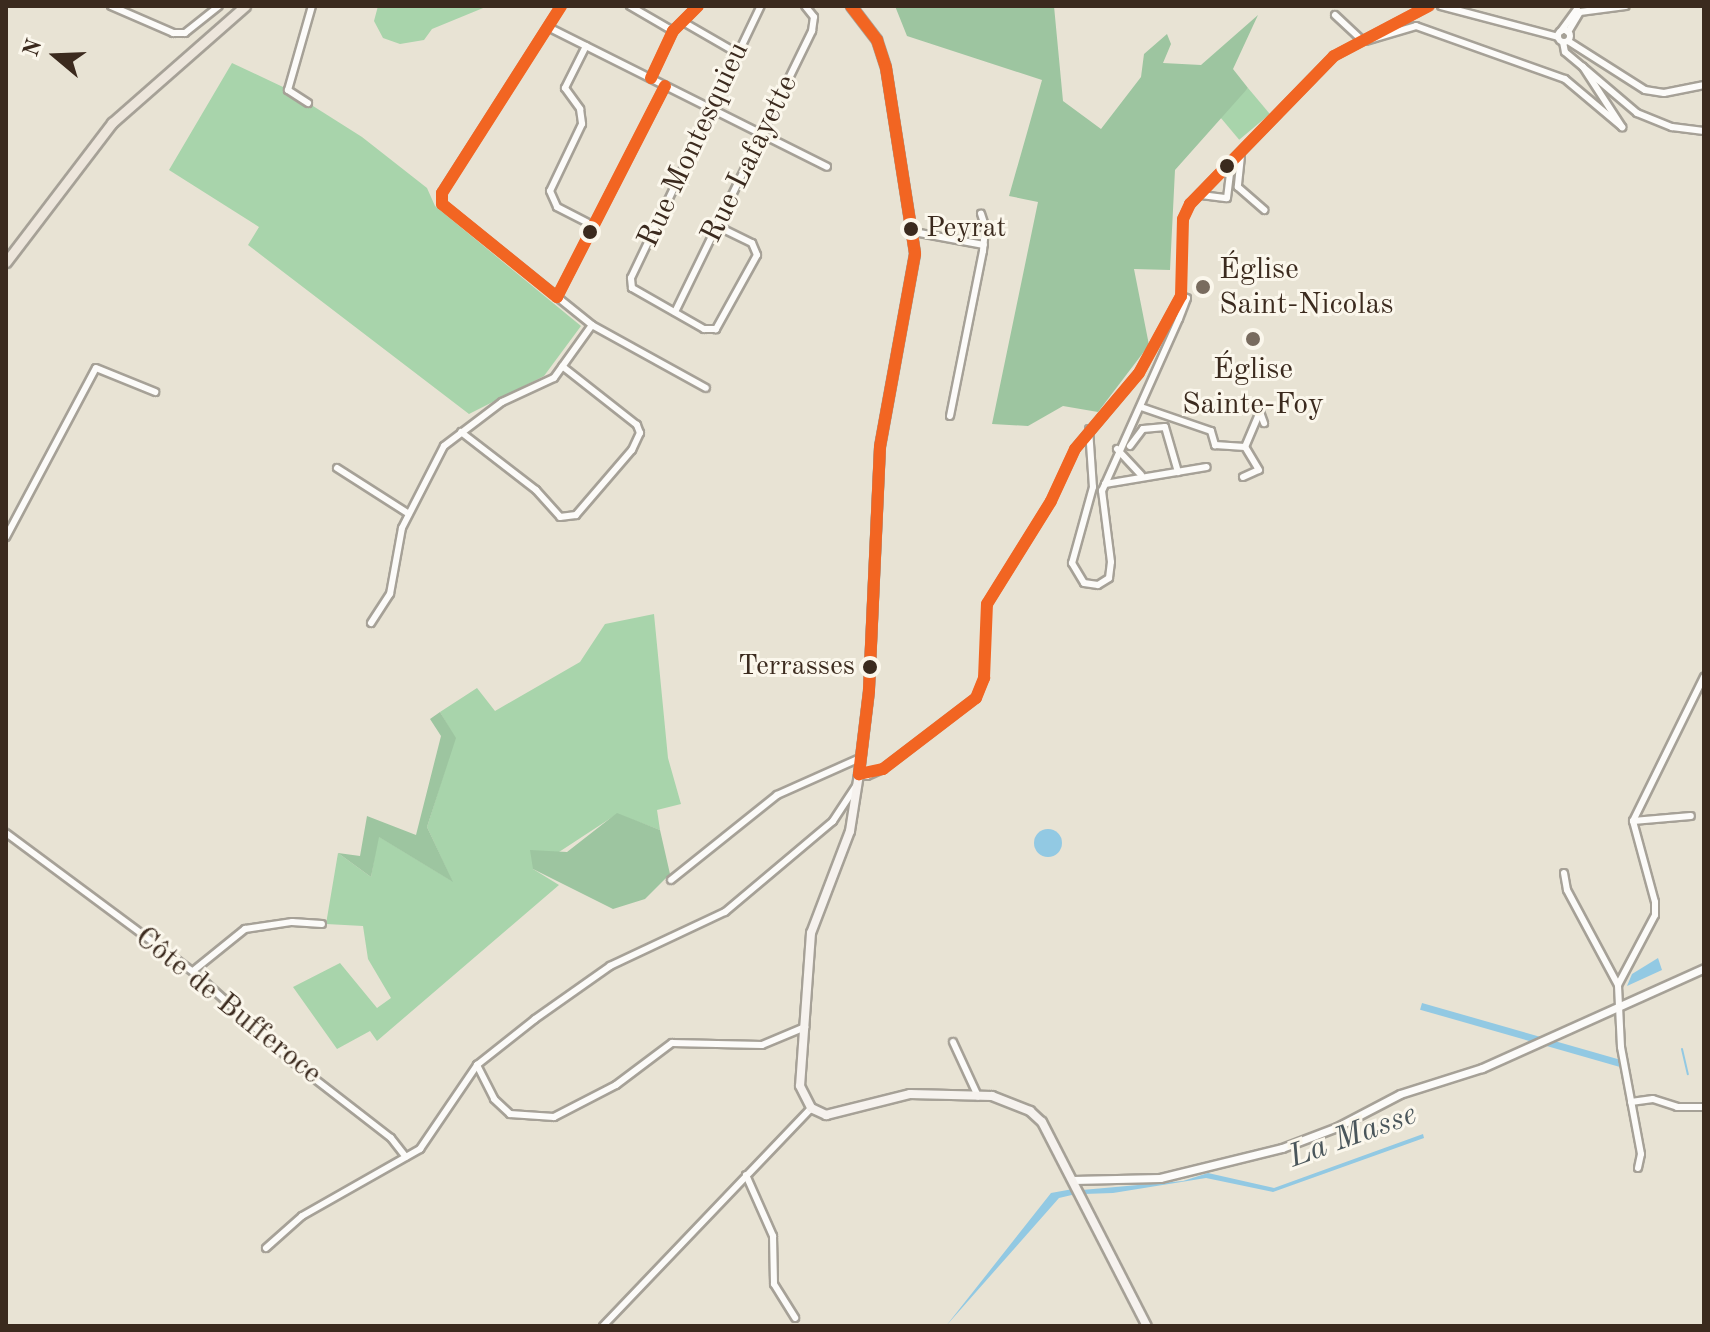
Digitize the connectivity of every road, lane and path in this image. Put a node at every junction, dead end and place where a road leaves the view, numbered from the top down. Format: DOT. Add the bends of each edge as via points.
graph roads {
  1 [pos="111,6"];
  2 [pos="219,6"];
  3 [pos="245,6"];
  4 [pos="312,6"];
  5 [pos="561,6"];
  6 [pos="630,6"];
  7 [pos="698,6"];
  8 [pos="761,6"];
  9 [pos="805,6"];
  10 [pos="851,6"];
  11 [pos="1429,6"];
  12 [pos="1441,6"];
  13 [pos="1626,6"];
  14 [pos="1577,9"];
  15 [pos="1335,15"];
  16 [pos="685,23"];
  17 [pos="548,27"];
  18 [pos="673,31"];
  19 [pos="1564,37"];
  20 [pos="1361,39"];
  21 [pos="586,46"];
  22 [pos="737,53"];
  23 [pos="1583,67"];
  24 [pos="651,78"];
  25 [pos="1704,85"];
  26 [pos="665,86"];
  27 [pos="308,103"];
  28 [pos="713,110"];
  29 [pos="1704,131"];
  30 [pos="763,134"];
  31 [pos="1241,152"];
  32 [pos="1231,163"];
  33 [pos="827,167"];
  34 [pos="1201,195"];
  35 [pos="1264,210"];
  36 [pos="981,214"];
  37 [pos="594,226"];
  38 [pos="717,226"];
  39 [pos="914,232"];
  40 [pos="984,245"];
  41 [pos="6,262"];
  42 [pos="557,297"];
  43 [pos="1187,298"];
  44 [pos="675,312"];
  45 [pos="592,325"];
  46 [pos="562,366"];
  47 [pos="706,388"];
  48 [pos="155,392"];
  49 [pos="1141,407"];
  50 [pos="950,416"];
  51 [pos="1264,423"];
  52 [pos="1089,429"];
  53 [pos="461,432"];
  54 [pos="1130,446"];
  55 [pos="1245,447"];
  56 [pos="1117,449"];
  57 [pos="1207,467"];
  58 [pos="337,468"];
  59 [pos="1178,472"];
  60 [pos="1144,476"];
  61 [pos="1243,477"];
  62 [pos="1105,484"];
  63 [pos="409,514"];
  64 [pos="6,537"];
  65 [pos="371,623"];
  66 [pos="1704,677"];
  67 [pos="860,758"];
  68 [pos="859,774"];
  69 [pos="856,786"];
  70 [pos="1691,816"];
  71 [pos="1633,821"];
  72 [pos="6,833"];
  73 [pos="1564,873"];
  74 [pos="671,880"];
  75 [pos="322,924"];
  76 [pos="1704,968"];
  77 [pos="193,971"];
  78 [pos="1618,985"];
  79 [pos="1617,1006"];
  80 [pos="805,1027"];
  81 [pos="953,1042"];
  82 [pos="477,1065"];
  83 [pos="978,1096"];
  84 [pos="1631,1102"];
  85 [pos="1704,1107"];
  86 [pos="811,1108"];
  87 [pos="406,1157"];
  88 [pos="1638,1168"];
  89 [pos="746,1175"];
  90 [pos="1076,1188"];
  91 [pos="266,1248"];
  92 [pos="795,1318"];
  93 [pos="603,1326"];
  94 [pos="1147,1326"];
  1 -- 2 [label="street" via="173,33 185,33"];
  3 -- 41 [label="main road" via="112,123"];
  4 -- 27 [label="street" via="288,90"];
  5 -- 17 [label="street"];
  6 -- 18 [label="street"];
  7 -- 16 [label="street"];
  8 -- 22 [label="street, Rue Montesquieu"];
  9 -- 30 [label="street, Rue Lafayette" via="815,24"];
  10 -- 39 [label="main road" via="877,40"];
  11 -- 20 [label="street"];
  12 -- 19 [label="street"];
  13 -- 14 [label="street"];
  14 -- 19 [label="street"];
  15 -- 20 [label="street"];
  16 -- 18 [label="street"];
  16 -- 22 [label="street"];
  17 -- 21 [label="street"];
  17 -- 42 [label="street" via="442,193 442,204"];
  18 -- 24 [label="street"];
  19 -- 23 [label="street" via="1565,52"];
  19 -- 25 [label="street" via="1645,90 1664,93"];
  20 -- 23 [label="street" via="1416,26 1565,79 1622,127"];
  20 -- 31 [label="street" via="1326,63"];
  21 -- 24 [label="street"];
  21 -- 37 [label="street" via="565,88 580,109 582,124 550,191 557,207"];
  22 -- 28 [label="street, Rue Montesquieu"];
  23 -- 29 [label="street" via="1637,113 1672,127"];
  24 -- 26 [label="street"];
  26 -- 28 [label="street"];
  26 -- 37 [label="street"];
  28 -- 30 [label="street"];
  28 -- 44 [label="street, Rue Montesquieu" via="631,285"];
  30 -- 33 [label="street"];
  30 -- 38 [label="street, Rue Lafayette"];
  31 -- 32 [label="street"];
  31 -- 35 [label="street" via="1238,187"];
  32 -- 34 [label="street"];
  32 -- 34 [label="street" via="1227,198"];
  34 -- 43 [label="street" via="1183,219"];
  36 -- 40 [label="street"];
  37 -- 42 [label="street"];
  38 -- 44 [label="street, Rue Lafayette"];
  38 -- 44 [label="street" via="756,246 755,260 716,329 704,329"];
  39 -- 40 [label="street"];
  39 -- 67 [label="main road" via="911,291 879,456 873,627"];
  40 -- 50 [label="street"];
  42 -- 45 [label="street"];
  43 -- 49 [label="street"];
  43 -- 52 [label="street" via="1122,395"];
  45 -- 46 [label="street"];
  45 -- 47 [label="street"];
  46 -- 53 [label="street" via="542,386 502,402"];
  46 -- 53 [label="street" via="637,425 640,433 576,515 560,517 536,490"];
  48 -- 64 [label="street" via="96,368"];
  49 -- 55 [label="street" via="1211,431 1215,445"];
  49 -- 56 [label="street"];
  51 -- 55 [label="street" via="1260,412"];
  52 -- 62 [label="street" via="1093,487 1072,563 1078,576 1098,585 1109,578"];
  52 -- 68 [label="street" via="987,604 984,678 976,698 897,760 867,776"];
  53 -- 63 [label="street" via="437,456"];
  54 -- 59 [label="street" via="1143,429 1165,427"];
  55 -- 61 [label="street" via="1259,470"];
  56 -- 60 [label="street" via="1133,472"];
  56 -- 62 [label="street"];
  57 -- 59 [label="street"];
  58 -- 63 [label="street"];
  59 -- 60 [label="street"];
  60 -- 62 [label="street"];
  63 -- 65 [label="street" via="390,594"];
  66 -- 71 [label="street"];
  67 -- 68 [label="main road"];
  67 -- 74 [label="street" via="777,795"];
  68 -- 69 [label="main road"];
  69 -- 80 [label="main road" via="850,831 811,933"];
  69 -- 82 [label="street" via="833,821 725,912 610,966"];
  70 -- 71 [label="street"];
  71 -- 78 [label="street" via="1655,915"];
  72 -- 77 [label="street, Côte de Bufferoce"];
  73 -- 78 [label="street" via="1567,890"];
  75 -- 77 [label="street" via="245,929"];
  76 -- 79 [label="street"];
  77 -- 87 [label="street, Côte de Bufferoce" via="293,1062 391,1138"];
  78 -- 79 [label="street"];
  79 -- 84 [label="street"];
  79 -- 90 [label="street" via="1282,1148 1160,1178"];
  80 -- 82 [label="street" via="762,1045 672,1043 616,1085 554,1117 510,1114 494,1099"];
  80 -- 86 [label="main road" via="798,1075"];
  81 -- 83 [label="street"];
  82 -- 87 [label="street" via="438,1129"];
  83 -- 86 [label="main road" via="888,1095 835,1116"];
  83 -- 90 [label="main road" via="1013,1101 1030,1111"];
  84 -- 85 [label="street" via="1653,1099 1677,1107"];
  84 -- 88 [label="street"];
  86 -- 89 [label="street"];
  87 -- 91 [label="street" via="346,1196 302,1216"];
  89 -- 92 [label="street" via="773,1236 774,1284"];
  89 -- 93 [label="street"];
  90 -- 94 [label="main road"];
}
